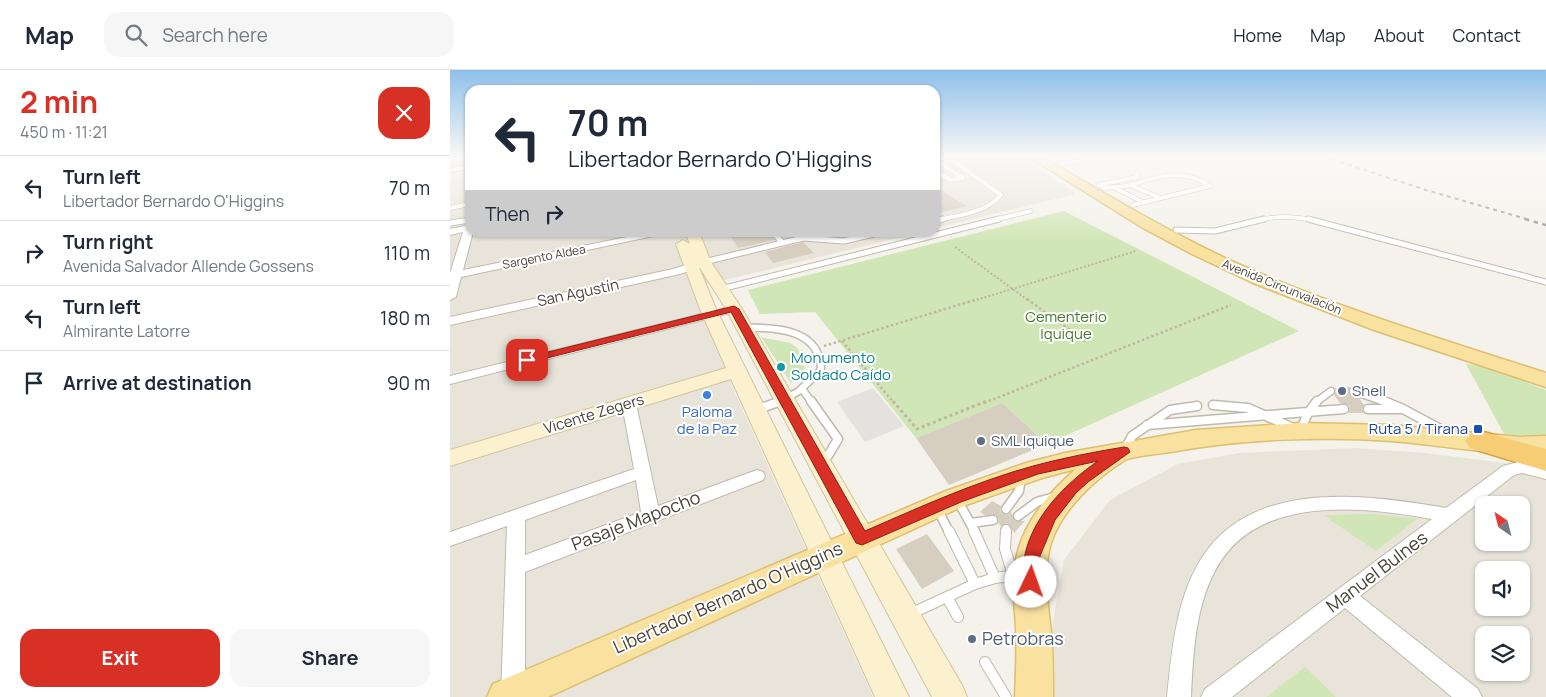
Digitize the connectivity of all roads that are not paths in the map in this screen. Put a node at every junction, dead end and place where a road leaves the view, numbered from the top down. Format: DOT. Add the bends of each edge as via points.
graph roads {
  1 [pos="989,186"];
  2 [pos="1092,186"];
  3 [pos="1124,186"];
  4 [pos="1130,186"];
  5 [pos="1209,186"];
  6 [pos="1105,187"];
  7 [pos="1160,198"];
  8 [pos="1138,204"];
  9 [pos="465,205"];
  10 [pos="450,208"];
  11 [pos="1031,211"];
  12 [pos="940,220"];
  13 [pos="450,223"];
  14 [pos="465,225"];
  15 [pos="465,228"];
  16 [pos="1176,230"];
  17 [pos="450,232"];
  18 [pos="940,234"];
  19 [pos="466,237"];
  20 [pos="643,237"];
  21 [pos="681,237"];
  22 [pos="693,237"];
  23 [pos="778,237"];
  24 [pos="861,237"];
  25 [pos="928,237"];
  26 [pos="782,243"];
  27 [pos="698,265"];
  28 [pos="452,275"];
  29 [pos="1546,282"];
  30 [pos="721,289"];
  31 [pos="450,297"];
  32 [pos="734,309"];
  33 [pos="710,314"];
  34 [pos="450,321"];
  35 [pos="744,328"];
  36 [pos="1492,362"];
  37 [pos="1546,370"];
  38 [pos="737,371"];
  39 [pos="450,380"];
  40 [pos="1546,380"];
  41 [pos="1546,385"];
  42 [pos="1353,391"];
  43 [pos="1331,392"];
  44 [pos="794,395"];
  45 [pos="628,404"];
  46 [pos="1213,405"];
  47 [pos="1197,406"];
  48 [pos="1344,409"];
  49 [pos="1368,409"];
  50 [pos="1403,409"];
  51 [pos="756,411"];
  52 [pos="1264,414"];
  53 [pos="1304,422"];
  54 [pos="1147,425"];
  55 [pos="1469,440"];
  56 [pos="1546,445"];
  57 [pos="1520,446"];
  58 [pos="1124,452"];
  59 [pos="1546,454"];
  60 [pos="450,458"];
  61 [pos="1546,460"];
  62 [pos="642,472"];
  63 [pos="1546,473"];
  64 [pos="1021,475"];
  65 [pos="757,476"];
  66 [pos="1066,496"];
  67 [pos="947,503"];
  68 [pos="1006,509"];
  69 [pos="516,516"];
  70 [pos="651,516"];
  71 [pos="1018,516"];
  72 [pos="1450,516"];
  73 [pos="993,520"];
  74 [pos="971,524"];
  75 [pos="1006,529"];
  76 [pos="450,539"];
  77 [pos="862,539"];
  78 [pos="824,555"];
  79 [pos="515,567"];
  80 [pos="1022,575"];
  81 [pos="996,578"];
  82 [pos="975,584"];
  83 [pos="1346,596"];
  84 [pos="948,597"];
  85 [pos="906,616"];
  86 [pos="958,617"];
  87 [pos="985,662"];
  88 [pos="511,696"];
  89 [pos="1218,696"];
  90 [pos="892,697"];
  91 [pos="950,697"];
  92 [pos="1006,697"];
  93 [pos="1034,697"];
  94 [pos="1179,697"];
  95 [pos="1470,697"];
  1 -- 12 [label="lane" via="1001,195 998,201 983,209"];
  2 -- 36 [label="main road, Avenida Circunvalación" via="1161,232 1220,262 1327,306"];
  3 -- 6 [label="lane"];
  4 -- 7 [label="lane"];
  5 -- 7 [label="lane"];
  6 -- 8 [label="main road, Avenida Circunvalación"];
  7 -- 8 [label="lane"];
  8 -- 16 [label="main road, Avenida Circunvalación"];
  9 -- 10 [label="lane"];
  11 -- 18 [label="lane"];
  13 -- 14 [label="lane"];
  15 -- 17 [label="street"];
  16 -- 29 [label="lane" via="1215,231 1268,218 1300,217"];
  16 -- 37 [label="main road, Avenida Circunvalación" via="1230,257 1306,288"];
  19 -- 28 [label="street"];
  20 -- 28 [label="street, Sargento Aldea"];
  21 -- 27 [label="main road"];
  22 -- 27 [label="main road"];
  23 -- 26 [label="lane"];
  24 -- 26 [label="lane" via="844,241 803,238"];
  25 -- 30 [label="lane"];
  26 -- 27 [label="lane"];
  27 -- 30 [label="main road"];
  27 -- 33 [label="main road"];
  27 -- 34 [label="street, San Agustín"];
  28 -- 31 [label="street"];
  30 -- 32 [label="main road"];
  32 -- 33 [label="street"];
  32 -- 35 [label="main road"];
  33 -- 38 [label="main road"];
  33 -- 39 [label="street"];
  35 -- 44 [label="main road"];
  35 -- 44 [label="lane" via="776,328 790,332 816,349 821,370"];
  36 -- 40 [label="main road, Avenida Circunvalación"];
  36 -- 41 [label="main road"];
  38 -- 45 [label="main road, Vicente Zegers"];
  38 -- 51 [label="main road"];
  42 -- 50 [label="lane"];
  43 -- 53 [label="lane" via="1318,398"];
  44 -- 51 [label="lane"];
  44 -- 77 [label="main road" via="821,466"];
  45 -- 60 [label="main road, Vicente Zegers"];
  45 -- 62 [label="street"];
  46 -- 52 [label="lane" via="1235,406"];
  47 -- 54 [label="lane" via="1170,410"];
  48 -- 53 [label="lane"];
  49 -- 50 [label="lane"];
  50 -- 55 [label="lane"];
  51 -- 78 [label="main road"];
  52 -- 53 [label="lane"];
  52 -- 53 [label="lane"];
  52 -- 54 [label="lane"];
  53 -- 55 [label="main road, Libertador Bernardo O'Higgins"];
  53 -- 58 [label="main road, Libertador Bernardo O'Higgins"];
  54 -- 58 [label="lane" via="1132,436"];
  55 -- 57 [label="main road, Libertador Bernardo O'Higgins"];
  55 -- 61 [label="highway"];
  56 -- 57 [label="main road, Libertador Bernardo O'Higgins"];
  57 -- 59 [label="main road, Libertador Bernardo O'Higgins"];
  58 -- 64 [label="main road, Libertador Bernardo O'Higgins" via="1065,462"];
  58 -- 66 [label="main road, Libertador Bernardo O'Higgins" via="1096,468"];
  62 -- 69 [label="street"];
  62 -- 70 [label="street"];
  63 -- 72 [label="street, Manuel Bulnes" via="1522,467 1509,470"];
  64 -- 67 [label="main road, Libertador Bernardo O'Higgins"];
  64 -- 68 [label="lane" via="1022,486"];
  65 -- 70 [label="street, Pasaje Mapocho"];
  66 -- 71 [label="lane" via="1037,502"];
  66 -- 80 [label="main road, Libertador Bernardo O'Higgins" via="1042,531"];
  67 -- 74 [label="lane"];
  67 -- 77 [label="main road, Libertador Bernardo O'Higgins"];
  67 -- 82 [label="lane"];
  69 -- 76 [label="street"];
  69 -- 79 [label="street"];
  70 -- 79 [label="street, Pasaje Mapocho"];
  72 -- 83 [label="street, Manuel Bulnes"];
  72 -- 94 [label="street" via="1377,505 1316,504 1271,513 1239,530 1214,555 1197,594 1184,649"];
  73 -- 74 [label="lane"];
  74 -- 81 [label="lane"];
  75 -- 80 [label="lane" via="1005,549"];
  77 -- 78 [label="main road, Libertador Bernardo O'Higgins"];
  77 -- 85 [label="main road"];
  78 -- 88 [label="main road, Libertador Bernardo O'Higgins"];
  78 -- 90 [label="main road"];
  79 -- 88 [label="street"];
  80 -- 81 [label="lane"];
  80 -- 93 [label="main road, Libertador Bernardo O'Higgins" via="1034,654"];
  81 -- 82 [label="lane"];
  82 -- 84 [label="lane"];
  83 -- 89 [label="street, Manuel Bulnes"];
  83 -- 95 [label="street"];
  84 -- 85 [label="lane"];
  84 -- 86 [label="lane"];
  85 -- 91 [label="main road"];
  87 -- 92 [label="lane"];
}
